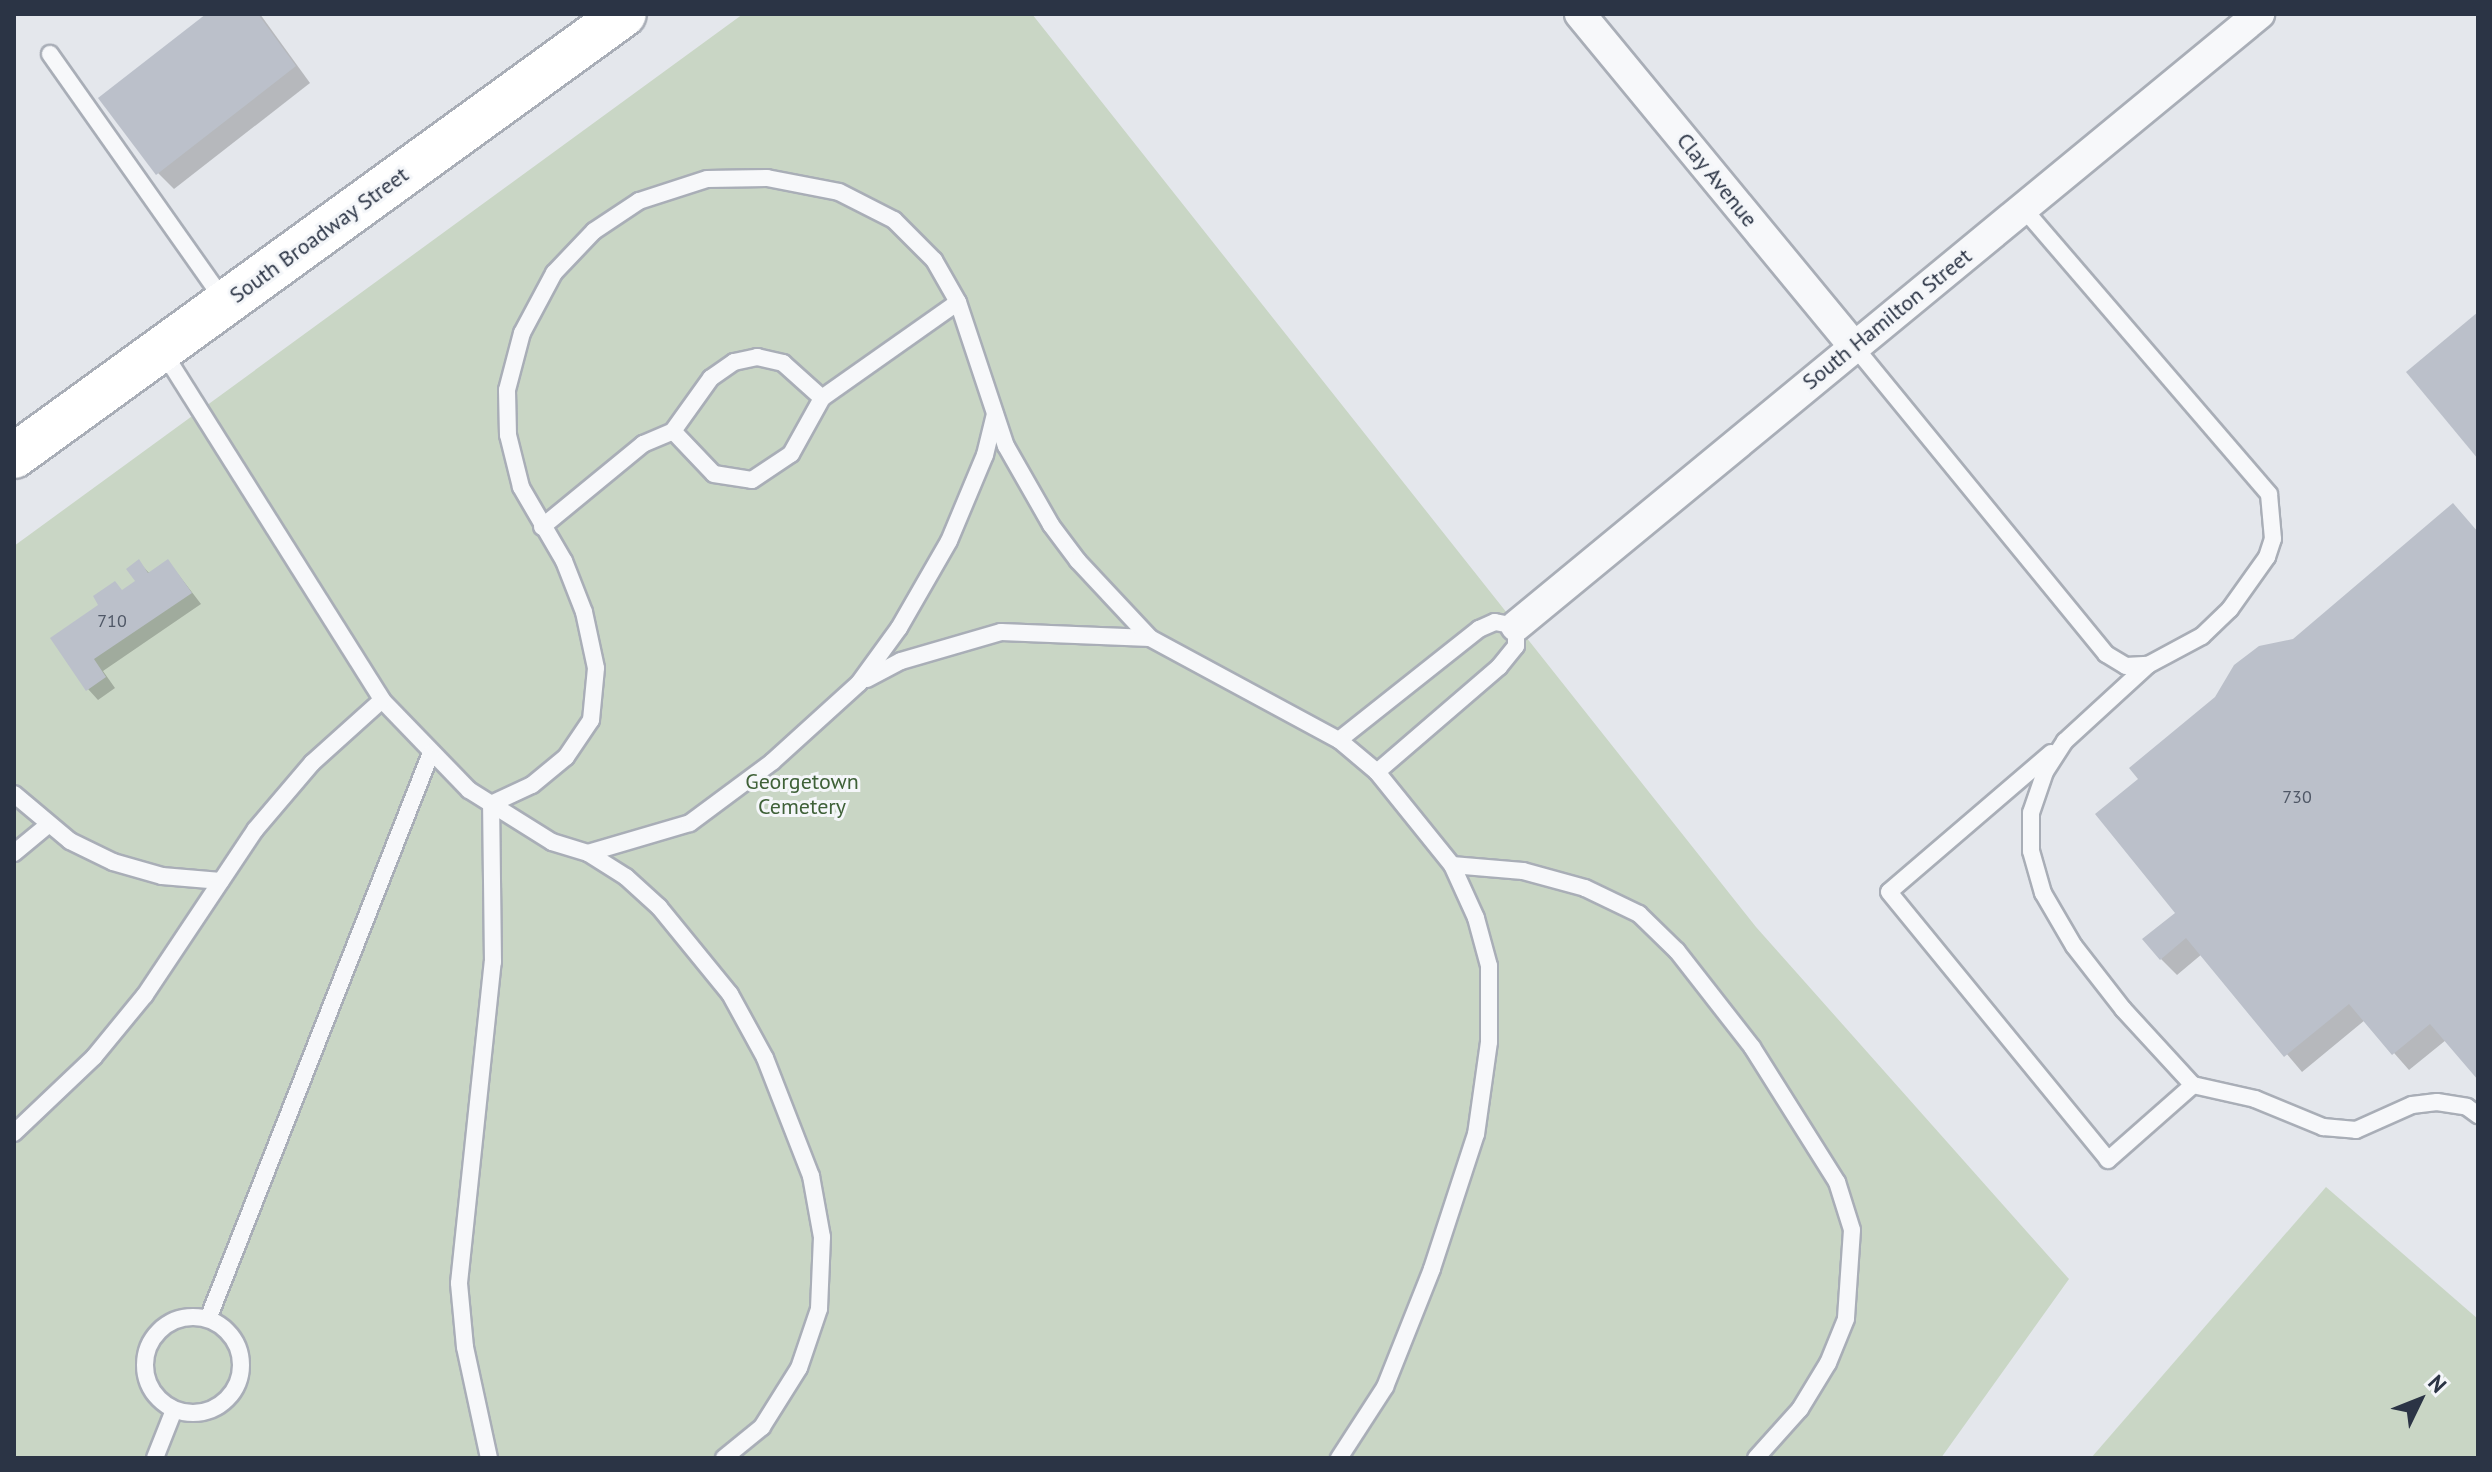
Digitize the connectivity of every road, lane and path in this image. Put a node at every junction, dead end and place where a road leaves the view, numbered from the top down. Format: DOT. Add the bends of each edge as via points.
graph roads {
  1 [pos="624,14"];
  2 [pos="1580,14"];
  3 [pos="2259,14"];
  4 [pos="50,54"];
  5 [pos="2023,208"];
  6 [pos="958,302"];
  7 [pos="225,303"];
  8 [pos="1854,346"];
  9 [pos="161,349"];
  10 [pos="822,398"];
  11 [pos="995,414"];
  12 [pos="673,431"];
  13 [pos="14,456"];
  14 [pos="542,527"];
  15 [pos="1516,626"];
  16 [pos="1150,638"];
  17 [pos="2148,665"];
  18 [pos="859,683"];
  19 [pos="382,700"];
  20 [pos="1339,740"];
  21 [pos="2065,741"];
  22 [pos="431,753"];
  23 [pos="1377,772"];
  24 [pos="14,794"];
  25 [pos="491,804"];
  26 [pos="49,824"];
  27 [pos="14,853"];
  28 [pos="588,853"];
  29 [pos="1452,865"];
  30 [pos="221,881"];
  31 [pos="2193,1085"];
  32 [pos="2478,1115"];
  33 [pos="14,1133"];
  34 [pos="208,1319"];
  35 [pos="174,1410"];
  36 [pos="155,1458"];
  37 [pos="489,1458"];
  38 [pos="724,1458"];
  39 [pos="1339,1458"];
  40 [pos="1756,1458"];
  1 -- 7 [label="main road, South Broadway Street"];
  2 -- 8 [label="street, Clay Avenue"];
  3 -- 5 [label="street, South Hamilton Street"];
  4 -- 7 [label="lane"];
  5 -- 8 [label="street, South Hamilton Street"];
  5 -- 17 [label="lane" via="2269,494 2273,539 2255,579 2202,636"];
  6 -- 10 [label="lane"];
  6 -- 11 [label="lane"];
  6 -- 14 [label="lane" via="934,260 894,220 839,192 767,178 707,179 639,201 594,231 554,273 522,333 507,390 508,435 521,487"];
  7 -- 9 [label="main road, South Broadway Street"];
  8 -- 15 [label="street, South Hamilton Street"];
  8 -- 17 [label="lane" via="2106,654 2126,666"];
  9 -- 13 [label="main road, South Broadway Street"];
  9 -- 19 [label="lane"];
  10 -- 12 [label="lane" via="783,363 757,357 734,362 711,378"];
  10 -- 12 [label="lane" via="791,454 752,480 714,474"];
  11 -- 16 [label="lane" via="1006,446 1051,525"];
  11 -- 18 [label="lane" via="981,468 949,541 899,628"];
  12 -- 14 [label="lane" via="643,444"];
  14 -- 25 [label="lane" via="564,561 584,612 596,668 591,720 566,757 532,785"];
  15 -- 20 [label="lane" via="1495,622 1479,629"];
  15 -- 23 [label="lane" via="1516,646 1499,667"];
  16 -- 18 [label="lane" via="1001,632 901,661"];
  16 -- 20 [label="lane"];
  17 -- 21 [label="lane"];
  18 -- 28 [label="lane" via="772,762 690,823"];
  19 -- 22 [label="lane"];
  19 -- 30 [label="lane" via="312,763 255,830"];
  20 -- 23 [label="lane"];
  21 -- 31 [label="lane" via="2045,772 2031,813 2031,851 2043,893 2074,946 2123,1009"];
  21 -- 31 [label="lane" via="1889,892 2108,1160"];
  22 -- 25 [label="lane"];
  22 -- 34 [label="lane"];
  23 -- 29 [label="lane"];
  24 -- 26 [label="lane"];
  25 -- 28 [label="lane" via="552,842"];
  25 -- 37 [label="lane" via="493,962 459,1283 465,1347"];
  26 -- 27 [label="lane"];
  26 -- 30 [label="lane" via="93,853 138,871"];
  28 -- 38 [label="lane" via="659,907 730,994 765,1058 811,1176 822,1237 819,1309 799,1368 762,1427"];
  29 -- 39 [label="lane" via="1476,918 1489,966 1489,1042 1476,1134 1432,1269 1385,1387"];
  29 -- 40 [label="lane" via="1554,879 1639,914 1677,951 1752,1047 1837,1182 1852,1230 1846,1319 1800,1409"];
  30 -- 33 [label="lane" via="183,943 94,1057"];
  31 -- 32 [label="lane" via="2255,1099 2323,1127 2356,1130 2412,1105 2437,1102 2467,1107"];
  34 -- 35 [label="lane" via="176,1320 151,1341 146,1356 150,1388"];
  34 -- 35 [label="lane" via="233,1338 242,1367 239,1382 231,1396 205,1413"];
  35 -- 36 [label="lane"];
}
